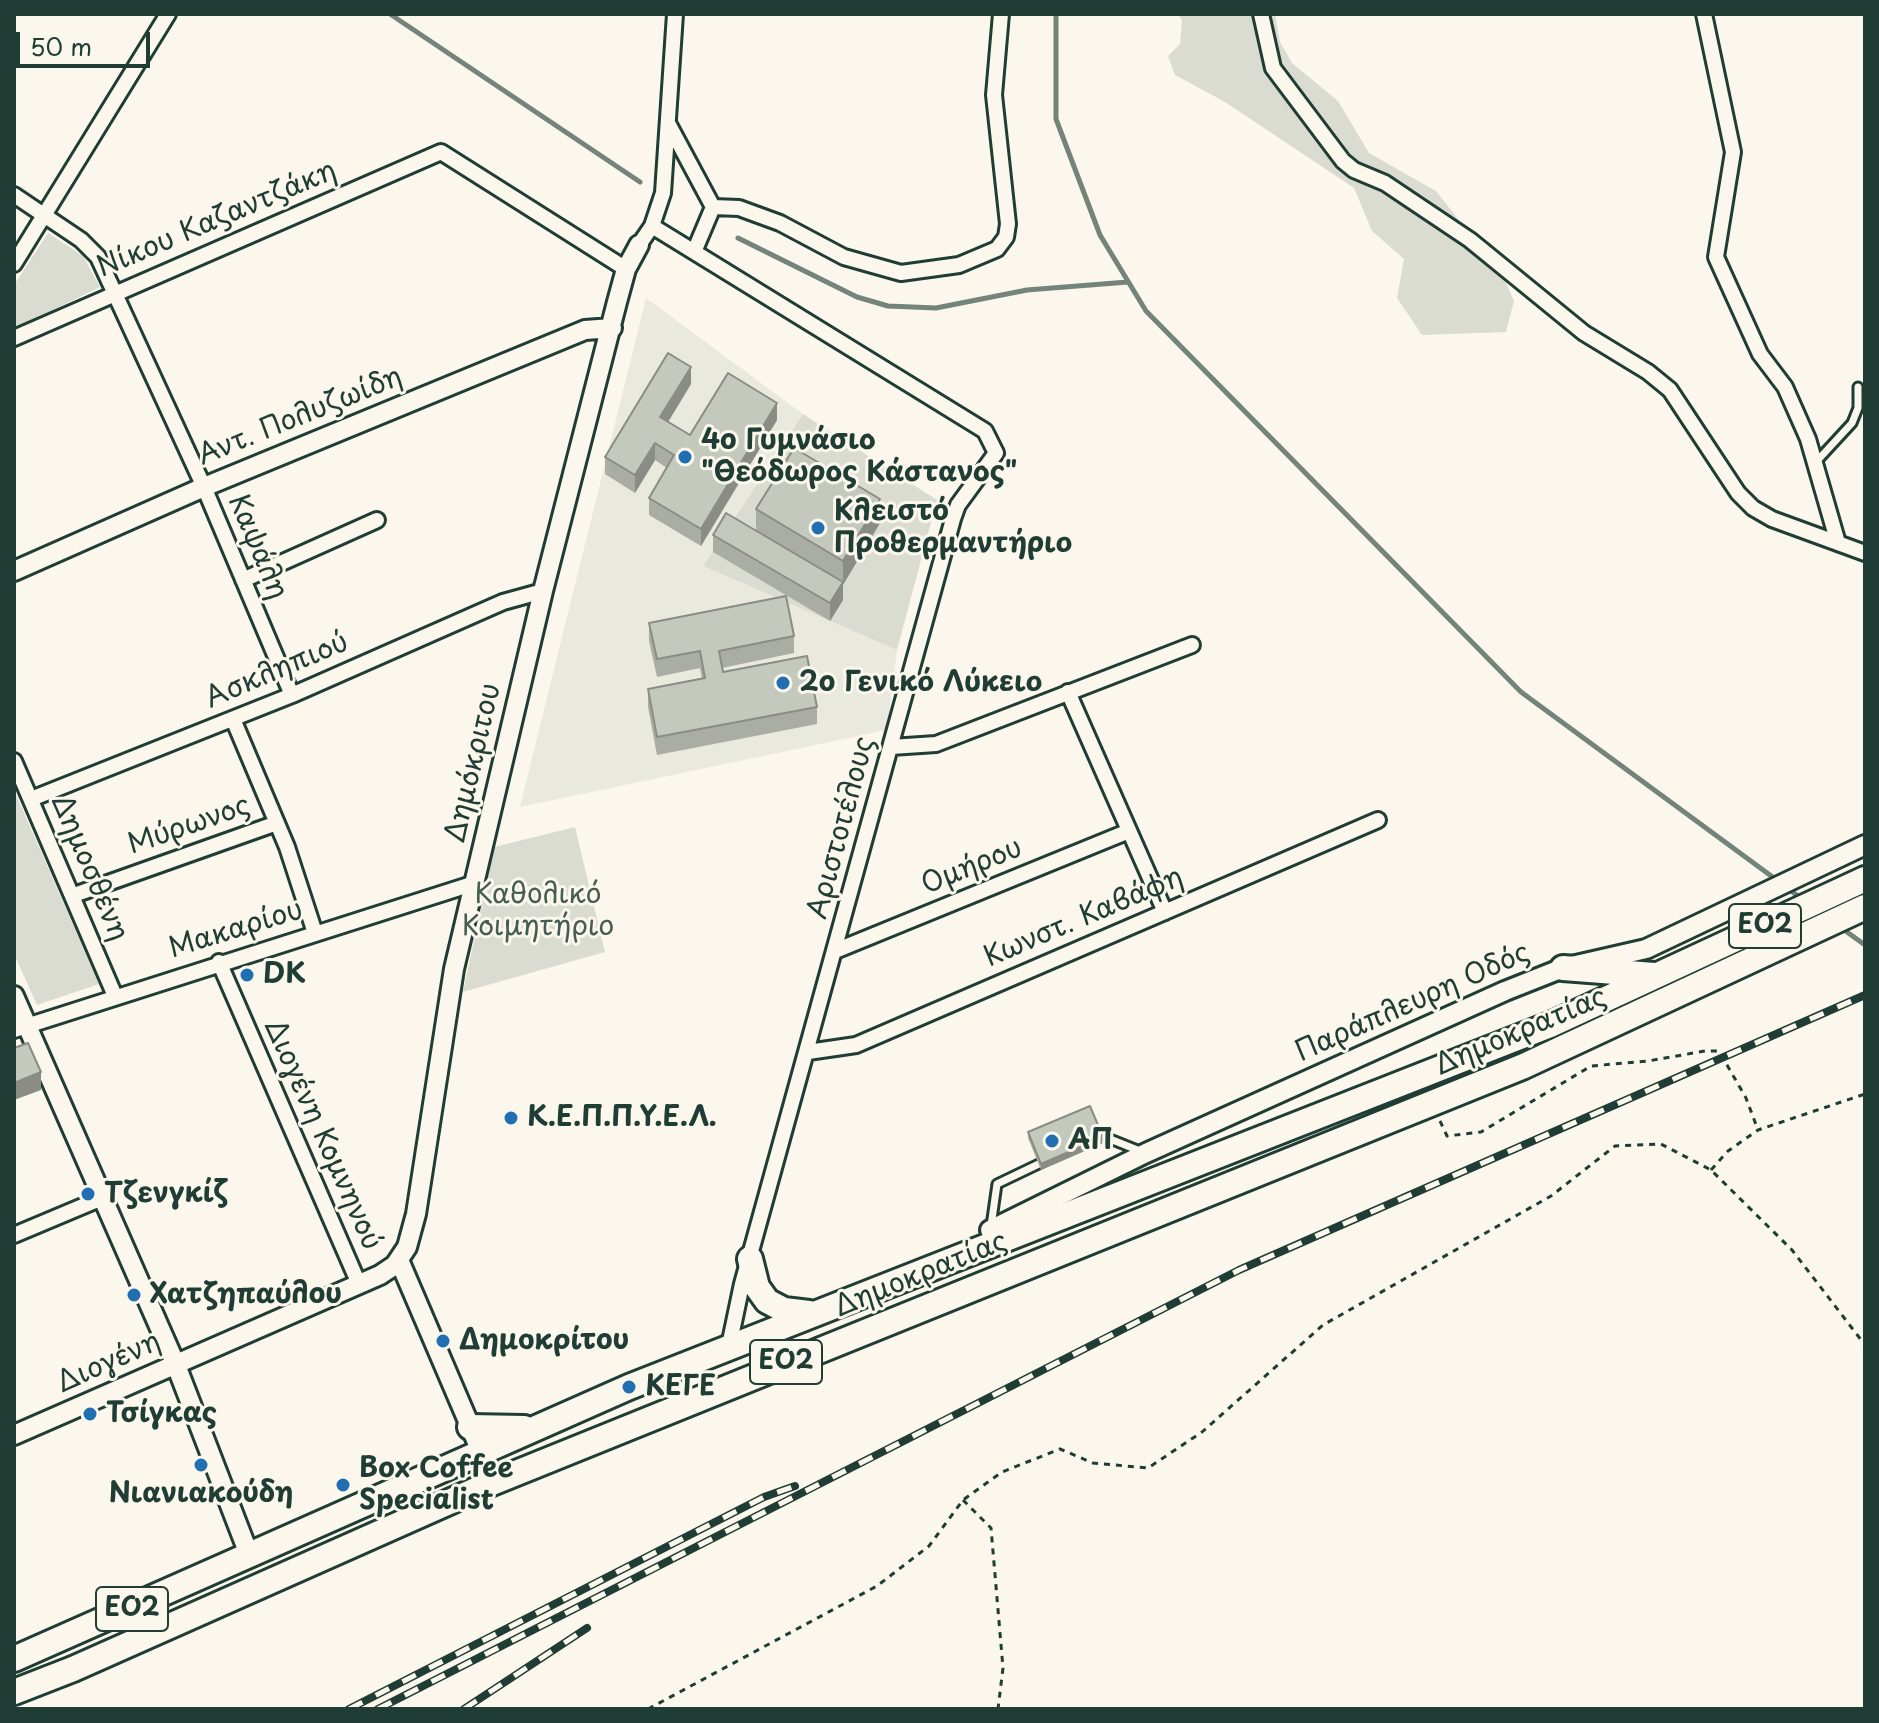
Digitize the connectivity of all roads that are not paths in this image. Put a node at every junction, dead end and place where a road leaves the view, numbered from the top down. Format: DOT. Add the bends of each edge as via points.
graph roads {
  1 [pos="168,14"];
  2 [pos="675,14"];
  3 [pos="1001,14"];
  4 [pos="1261,14"];
  5 [pos="1704,14"];
  6 [pos="668,123"];
  7 [pos="14,195"];
  8 [pos="713,207"];
  9 [pos="44,215"];
  10 [pos="652,226"];
  11 [pos="639,245"];
  12 [pos="694,252"];
  13 [pos="14,264"];
  14 [pos="626,269"];
  15 [pos="114,293"];
  16 [pos="612,328"];
  17 [pos="14,338"];
  18 [pos="1858,387"];
  19 [pos="1816,462"];
  20 [pos="204,487"];
  21 [pos="377,520"];
  22 [pos="1838,543"];
  23 [pos="1865,553"];
  24 [pos="14,571"];
  25 [pos="243,580"];
  26 [pos="543,591"];
  27 [pos="1192,645"];
  28 [pos="1068,692"];
  29 [pos="292,695"];
  30 [pos="233,719"];
  31 [pos="891,747"];
  32 [pos="14,761"];
  33 [pos="31,799"];
  34 [pos="1378,820"];
  35 [pos="277,823"];
  36 [pos="1129,831"];
  37 [pos="1865,845"];
  38 [pos="1865,879"];
  39 [pos="475,883"];
  40 [pos="74,895"];
  41 [pos="1865,907"];
  42 [pos="1165,912"];
  43 [pos="315,933"];
  44 [pos="835,951"];
  45 [pos="219,962"];
  46 [pos="1563,968"];
  47 [pos="1663,974"];
  48 [pos="14,996"];
  49 [pos="115,996"];
  50 [pos="21,1028"];
  51 [pos="808,1052"];
  52 [pos="1087,1141"];
  53 [pos="1146,1153"];
  54 [pos="1049,1159"];
  55 [pos="102,1198"];
  56 [pos="990,1230"];
  57 [pos="14,1235"];
  58 [pos="750,1259"];
  59 [pos="399,1260"];
  60 [pos="922,1269"];
  61 [pos="359,1284"];
  62 [pos="812,1313"];
  63 [pos="729,1346"];
  64 [pos="176,1365"];
  65 [pos="470,1427"];
  66 [pos="538,1427"];
  67 [pos="14,1435"];
  68 [pos="481,1453"];
  69 [pos="494,1482"];
  70 [pos="250,1557"];
  71 [pos="14,1659"];
  72 [pos="14,1692"];
  1 -- 9 [label="street"];
  2 -- 6 [label="street"];
  3 -- 8 [label="street" via="994,95 1008,224 997,249 959,265 901,273 844,257 739,208"];
  4 -- 22 [label="street" via="1273,68 1343,161 1470,240 1584,333 1670,390 1753,508"];
  5 -- 19 [label="street" via="1733,152 1716,257 1760,354 1785,387"];
  6 -- 8 [label="street"];
  6 -- 10 [label="street" via="663,193"];
  7 -- 9 [label="street"];
  8 -- 12 [label="street"];
  9 -- 13 [label="street"];
  9 -- 15 [label="street, Καψάλη" via="90,247"];
  10 -- 11 [label="street"];
  10 -- 12 [label="street, Αριστοτέλους"];
  11 -- 14 [label="street, Δημόκριτου"];
  12 -- 31 [label="street, Αριστοτέλους" via="985,431 993,442 996,453 953,519"];
  14 -- 15 [label="street, Νίκου Καζαντζάκη" via="441,152"];
  14 -- 16 [label="street, Δημόκριτου"];
  15 -- 17 [label="street, Νίκου Καζαντζάκη"];
  15 -- 20 [label="street, Καψάλη"];
  16 -- 20 [label="street, Αντ. Πολυζωίδη" via="585,330"];
  16 -- 26 [label="street, Δημόκριτου"];
  18 -- 19 [label="lane" via="1852,423"];
  19 -- 22 [label="street"];
  20 -- 24 [label="street, Αντ. Πολυζωίδη"];
  20 -- 25 [label="street, Καψάλη"];
  21 -- 25 [label="street"];
  22 -- 23 [label="street"];
  25 -- 29 [label="street, Καψάλη"];
  26 -- 29 [label="street, Ασκληπιού" via="503,602"];
  26 -- 39 [label="street, Δημόκριτου"];
  27 -- 28 [label="street"];
  28 -- 31 [label="street" via="936,744"];
  28 -- 36 [label="street"];
  29 -- 30 [label="street, Ασκληπιού"];
  30 -- 33 [label="street, Ασκληπιού"];
  30 -- 35 [label="street"];
  31 -- 44 [label="street, Αριστοτέλους"];
  32 -- 33 [label="street, Δημοσθένη"];
  33 -- 40 [label="street, Δημοσθένη"];
  34 -- 42 [label="street, Κωνστ. Καβάφη"];
  35 -- 40 [label="street, Μύρωνος"];
  35 -- 43 [label="street"];
  36 -- 42 [label="street"];
  36 -- 44 [label="street, Ομήρου"];
  37 -- 46 [label="street, Παράπλευρη Οδός" via="1646,949"];
  38 -- 47 [label="highway, ΕΟ2"];
  39 -- 43 [label="street, Μακαρίου"];
  39 -- 59 [label="street, Δημόκριτου" via="450,991 413,1234"];
  40 -- 49 [label="street, Δημοσθένη"];
  41 -- 69 [label="highway, Δημοκρατίας / ΕΟ2" via="1431,1103"];
  42 -- 51 [label="street, Κωνστ. Καβάφη" via="856,1045"];
  43 -- 45 [label="street, Μακαρίου"];
  44 -- 51 [label="street, Αριστοτέλους"];
  45 -- 49 [label="street, Μακαρίου"];
  45 -- 61 [label="street, Διογένη Κομνηνού"];
  46 -- 47 [label="highway"];
  46 -- 53 [label="street, Παράπλευρη Οδός"];
  47 -- 60 [label="highway, Δημοκρατίας / ΕΟ2" via="1521,1036"];
  48 -- 50 [label="street"];
  49 -- 50 [label="street, Μακαρίου"];
  50 -- 55 [label="street"];
  51 -- 58 [label="street, Αριστοτέλους"];
  52 -- 53 [label="lane" via="1100,1135"];
  53 -- 56 [label="street, Παράπλευρη Οδός"];
  54 -- 56 [label="lane" via="997,1184"];
  55 -- 57 [label="street"];
  55 -- 64 [label="street"];
  56 -- 60 [label="highway"];
  58 -- 62 [label="highway" via="757,1287 767,1301 784,1310"];
  58 -- 63 [label="street, Αριστοτέλους"];
  59 -- 61 [label="street, Διογένη"];
  59 -- 65 [label="street"];
  60 -- 62 [label="highway, Δημοκρατίας / ΕΟ2"];
  61 -- 64 [label="street, Διογένη"];
  62 -- 63 [label="highway, Δημοκρατίας / ΕΟ2"];
  63 -- 66 [label="highway, Δημοκρατίας / ΕΟ2"];
  64 -- 67 [label="street, Διογένη"];
  64 -- 70 [label="street"];
  65 -- 66 [label="highway"];
  65 -- 68 [label="street"];
  66 -- 68 [label="highway, Δημοκρατίας / ΕΟ2"];
  68 -- 69 [label="street"];
  68 -- 70 [label="highway, Δημοκρατίας / ΕΟ2"];
  69 -- 72 [label="highway, Δημοκρατίας / ΕΟ2"];
  70 -- 71 [label="highway, Δημοκρατίας / ΕΟ2"];
}
